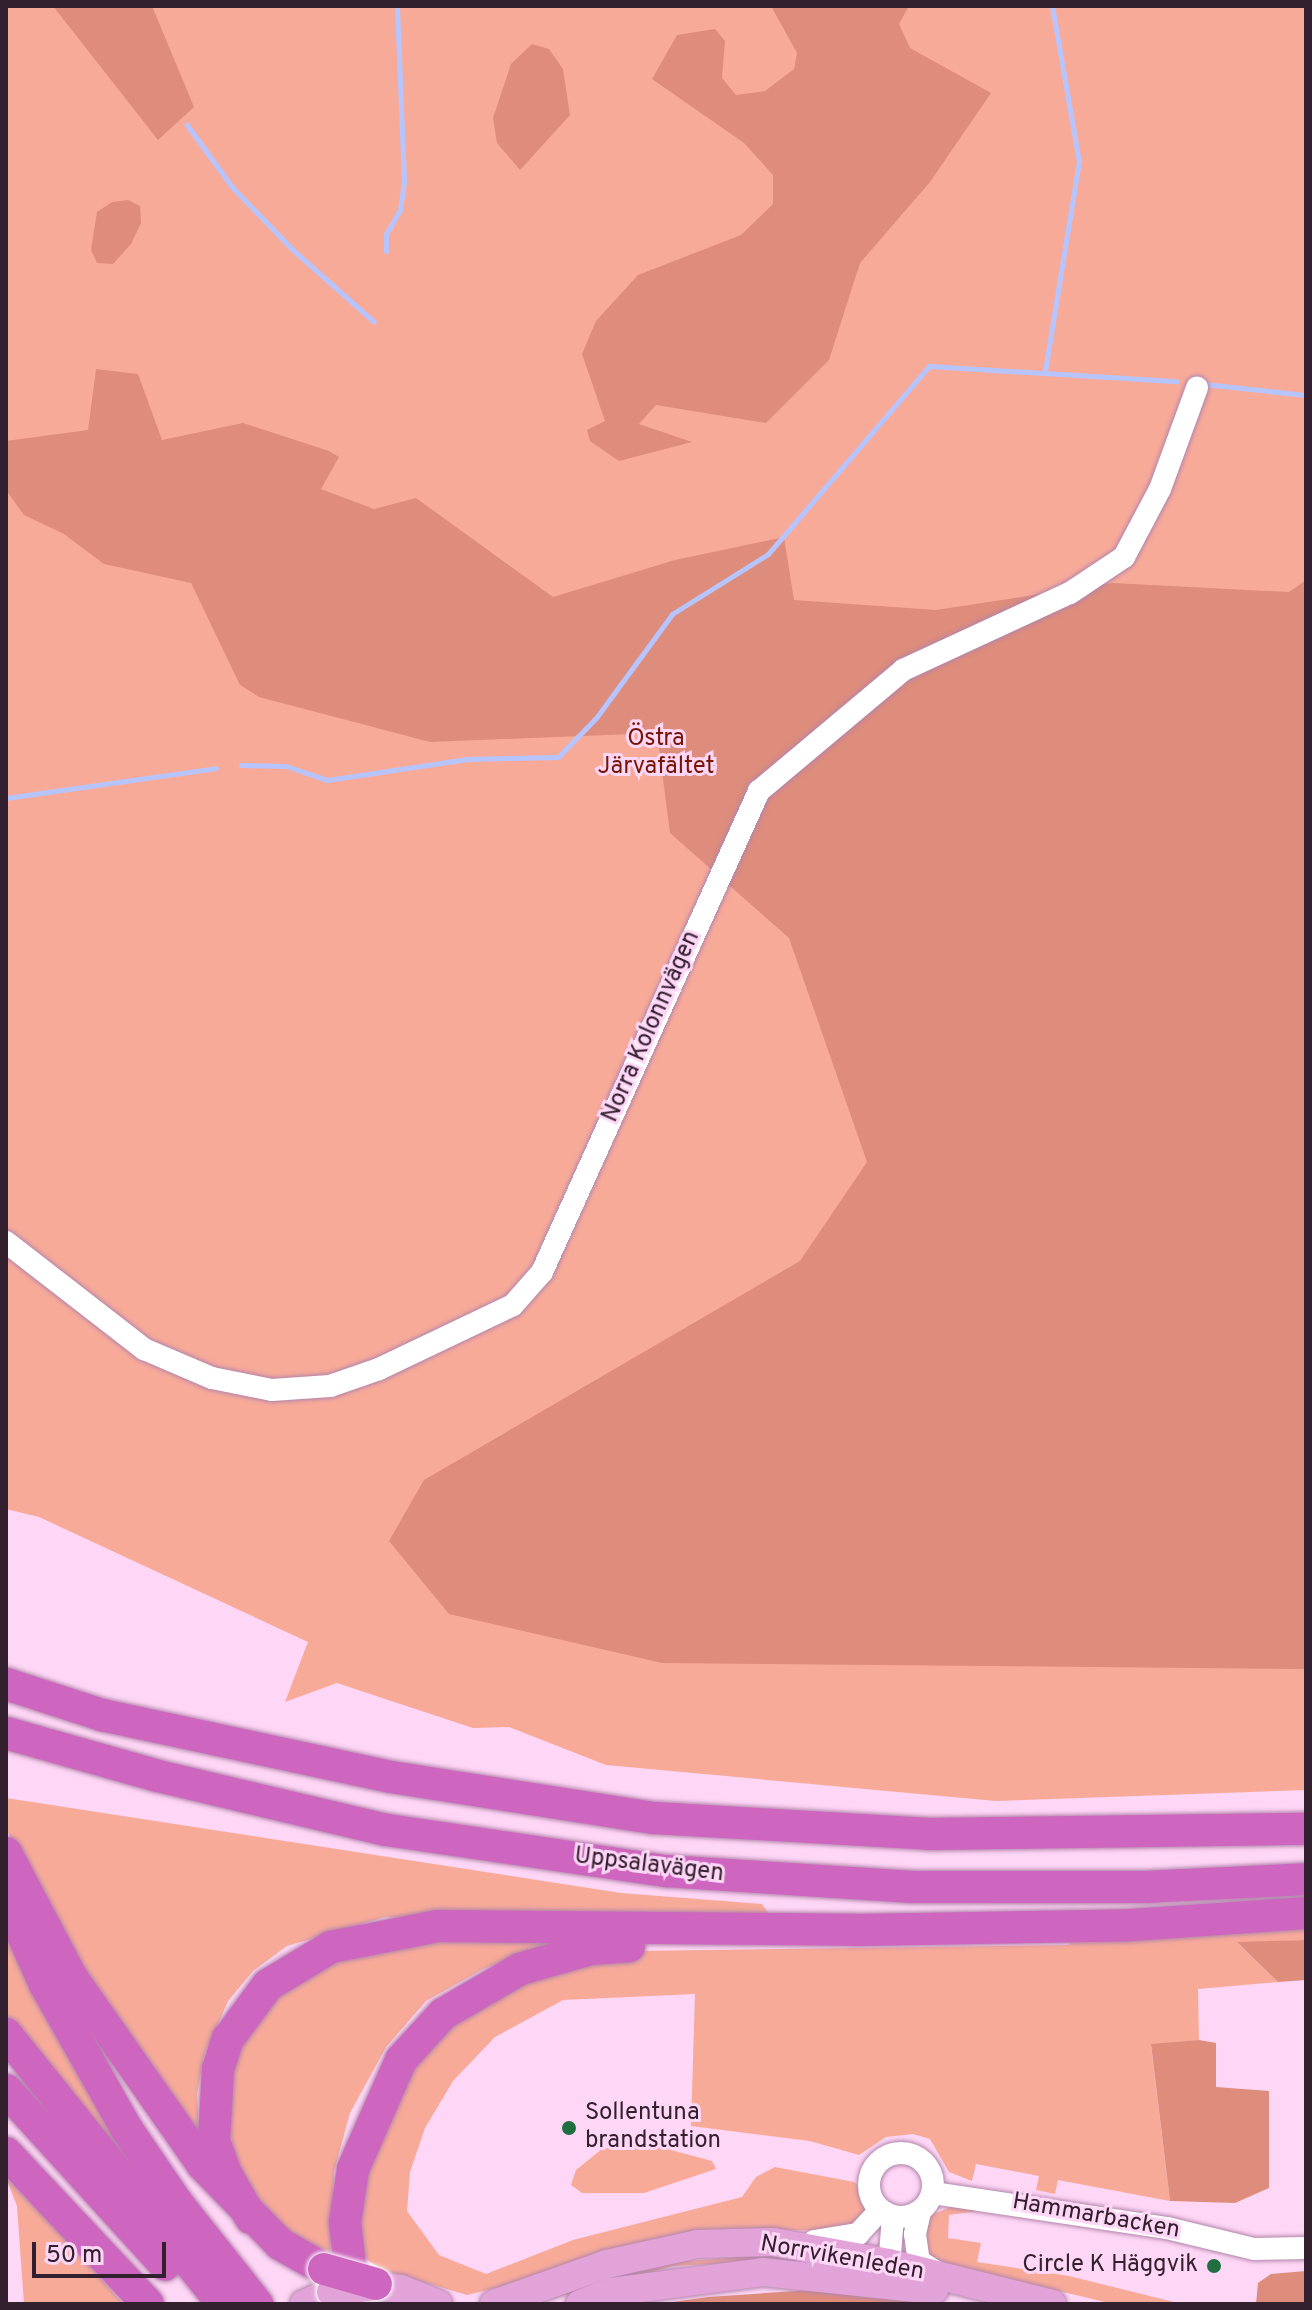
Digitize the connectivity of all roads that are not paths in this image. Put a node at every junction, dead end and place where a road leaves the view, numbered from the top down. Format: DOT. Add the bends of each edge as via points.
graph roads {
  1 [pos="1197,388"];
  2 [pos="6,1242"];
  3 [pos="6,1677"];
  4 [pos="6,1684"];
  5 [pos="102,1715"];
  6 [pos="6,1733"];
  7 [pos="1306,1829"];
  8 [pos="6,1853"];
  9 [pos="1306,1879"];
  10 [pos="6,1897"];
  11 [pos="1306,1913"];
  12 [pos="855,1930"];
  13 [pos="6,2034"];
  14 [pos="6,2090"];
  15 [pos="8,2154"];
  16 [pos="933,2193"];
  17 [pos="920,2212"];
  18 [pos="887,2213"];
  19 [pos="251,2218"];
  20 [pos="71,2222"];
  21 [pos="773,2242"];
  22 [pos="1306,2248"];
  23 [pos="888,2273"];
  24 [pos="952,2279"];
  25 [pos="357,2287"];
  26 [pos="427,2301"];
  27 [pos="135,2304"];
  28 [pos="148,2304"];
  29 [pos="199,2304"];
  30 [pos="223,2304"];
  31 [pos="257,2304"];
  32 [pos="304,2304"];
  33 [pos="494,2304"];
  34 [pos="580,2304"];
  35 [pos="1052,2304"];
  1 -- 2 [label="street, Norra Kolonnvägen" via="1154,503 1115,564 1070,593 903,670 759,791 542,1272 513,1305 379,1369 330,1386 272,1390 212,1378 144,1349"];
  3 -- 5 [label="highway"];
  4 -- 5 [label="highway, Uppsalavägen"];
  5 -- 7 [label="highway, Uppsalavägen" via="391,1777 654,1818 930,1834"];
  6 -- 9 [label="highway, Uppsalavägen" via="158,1776 387,1830 666,1871 913,1887"];
  8 -- 19 [label="highway" via="80,1990 156,2102"];
  10 -- 31 [label="highway" via="45,1984 126,2128"];
  11 -- 12 [label="highway" via="1131,1925"];
  12 -- 19 [label="highway" via="438,1926 331,1947 268,1985 228,2039 218,2069 214,2140"];
  12 -- 25 [label="highway" via="590,1949 520,1969 443,2014 401,2060 353,2169 345,2222"];
  13 -- 30 [label="highway"];
  14 -- 29 [label="highway"];
  15 -- 20 [label="highway"];
  16 -- 17 [label="street"];
  16 -- 18 [label="street" via="928,2165 905,2152 893,2153 877,2163 870,2176 873,2201"];
  16 -- 22 [label="street, Hammarbacken" via="1167,2228 1254,2249"];
  17 -- 18 [label="street"];
  17 -- 24 [label="street" via="915,2234 919,2261"];
  18 -- 21 [label="street" via="858,2234 839,2240"];
  18 -- 23 [label="street"];
  19 -- 25 [label="highway" via="280,2244"];
  20 -- 27 [label="highway"];
  20 -- 28 [label="highway"];
  21 -- 23 [label="main road, Norrvikenleden"];
  21 -- 33 [label="main road, Norrvikenleden" via="697,2244 607,2264"];
  23 -- 24 [label="main road, Norrvikenleden"];
  23 -- 34 [label="main road, Norrvikenleden" via="763,2272 624,2289"];
  23 -- 35 [label="main road, Norrvikenleden"];
  24 -- 35 [label="main road, Norrvikenleden"];
  25 -- 26 [label="main road"];
  25 -- 32 [label="main road"];
}
